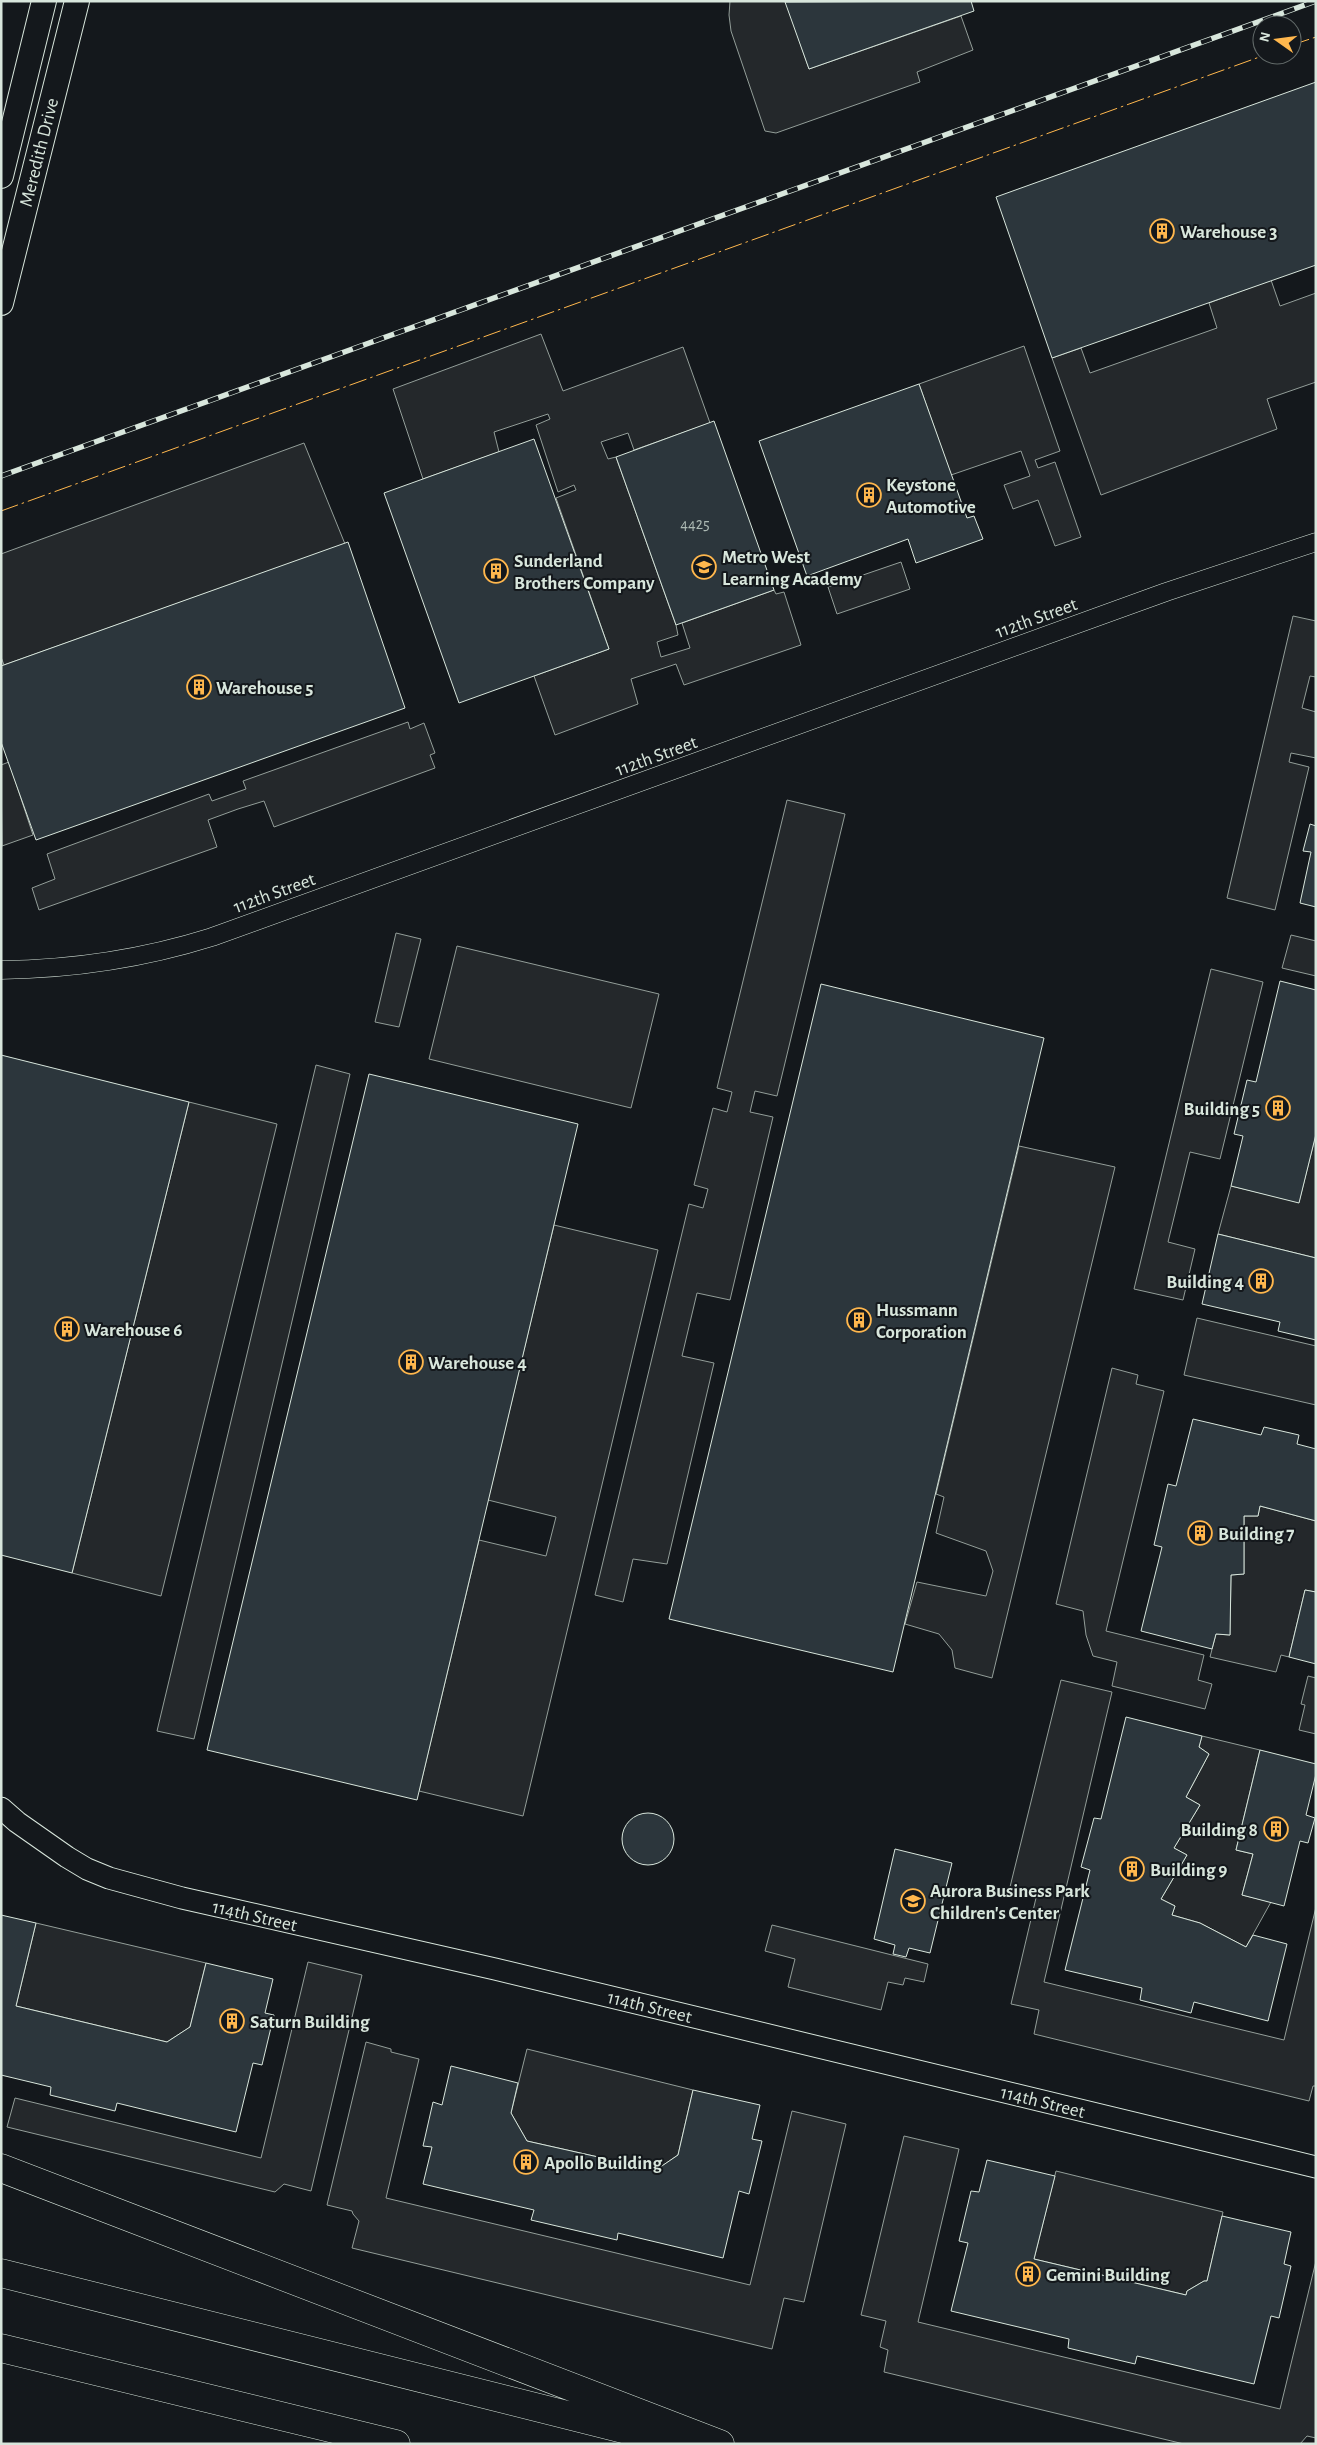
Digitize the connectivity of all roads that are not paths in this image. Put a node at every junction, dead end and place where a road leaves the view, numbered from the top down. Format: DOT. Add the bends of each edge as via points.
graph roads {
  1 [pos="44,1"];
  2 [pos="77,1"];
  3 [pos="1,176"];
  4 [pos="1,303"];
  5 [pos="1316,542"];
  6 [pos="1,970"];
  7 [pos="1,1808"];
  8 [pos="1316,2167"];
  9 [pos="1,2168"];
  10 [pos="1,2273"];
  11 [pos="1,2348"];
  12 [pos="396,2444"];
  13 [pos="682,2444"];
  14 [pos="720,2444"];
  1 -- 3 [label="main road, Meredith Drive"];
  2 -- 4 [label="main road, Meredith Drive"];
  5 -- 6 [label="street, 112th Street" via="1166,592 195,942 115,962 52,970"];
  7 -- 8 [label="street, 114th Street" via="87,1869 182,1898 505,1971"];
  9 -- 14 [label="highway"];
  10 -- 13 [label="highway"];
  11 -- 12 [label="highway"];
}
